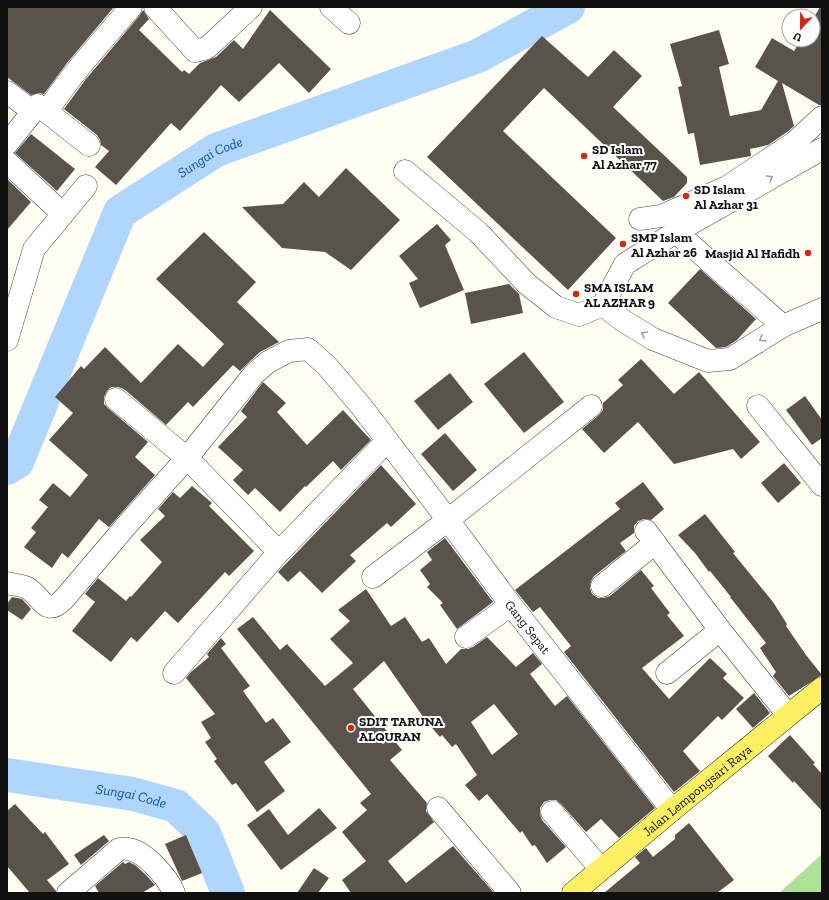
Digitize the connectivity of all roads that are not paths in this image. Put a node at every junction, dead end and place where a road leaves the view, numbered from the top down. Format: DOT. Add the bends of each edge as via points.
graph roads {
  1 [pos="131,7"];
  2 [pos="155,7"];
  3 [pos="251,7"];
  4 [pos="331,7"];
  5 [pos="349,23"];
  6 [pos="46,112"];
  7 [pos="822,117"];
  8 [pos="7,144"];
  9 [pos="89,145"];
  10 [pos="822,149"];
  11 [pos="7,162"];
  12 [pos="405,171"];
  13 [pos="86,186"];
  14 [pos="63,214"];
  15 [pos="640,219"];
  16 [pos="676,232"];
  17 [pos="602,305"];
  18 [pos="822,309"];
  19 [pos="783,326"];
  20 [pos="7,340"];
  21 [pos="116,399"];
  22 [pos="591,406"];
  23 [pos="758,406"];
  24 [pos="387,441"];
  25 [pos="187,458"];
  26 [pos="822,485"];
  27 [pos="448,520"];
  28 [pos="279,552"];
  29 [pos="373,578"];
  30 [pos="7,583"];
  31 [pos="602,586"];
  32 [pos="511,605"];
  33 [pos="720,630"];
  34 [pos="466,637"];
  35 [pos="174,673"];
  36 [pos="667,673"];
  37 [pos="822,688"];
  38 [pos="788,715"];
  39 [pos="438,808"];
  40 [pos="672,810"];
  41 [pos="552,812"];
  42 [pos="601,869"];
  43 [pos="575,892"];
  44 [pos="68,893"];
  45 [pos="174,893"];
  46 [pos="510,893"];
  1 -- 6 [label="street" via="80,66"];
  2 -- 3 [label="street" via="196,51 207,48"];
  4 -- 5 [label="street"];
  6 -- 8 [label="street" via="38,105"];
  6 -- 9 [label="street"];
  7 -- 15 [label="street" via="795,142 727,187 661,216"];
  16 -- 10 [label="street, one-way"];
  11 -- 14 [label="street"];
  12 -- 17 [label="street" via="479,233 527,284 556,307 579,315"];
  13 -- 14 [label="street"];
  14 -- 20 [label="street" via="34,249"];
  16 -- 17 [label="street" via="625,264"];
  16 -- 19 [label="street"];
  19 -- 17 [label="street, one-way" via="730,359 708,361 652,339"];
  18 -- 19 [label="street"];
  21 -- 25 [label="street"];
  22 -- 27 [label="street"];
  23 -- 26 [label="street"];
  24 -- 25 [label="street, Gang Sepat" via="326,365 308,349 289,351 268,362 254,374"];
  24 -- 27 [label="street, Gang Sepat"];
  24 -- 28 [label="street"];
  25 -- 28 [label="street"];
  25 -- 30 [label="street, Gang Sepat" via="56,607 51,608 44,604 28,588"];
  27 -- 29 [label="street"];
  27 -- 32 [label="street, Gang Sepat"];
  28 -- 35 [label="street"];
  31 -- 33 [label="street" via="650,537"];
  32 -- 34 [label="street"];
  32 -- 40 [label="street, Gang Sepat"];
  33 -- 36 [label="street"];
  33 -- 38 [label="street"];
  37 -- 38 [label="main road, Jalan Lempongsari Raya"];
  38 -- 40 [label="main road, Jalan Lempongsari Raya"];
  39 -- 46 [label="street"];
  40 -- 42 [label="main road, Jalan Lempongsari Raya"];
  41 -- 42 [label="street"];
  42 -- 43 [label="main road, Jalan Lempongsari Raya"];
  44 -- 45 [label="street" via="119,849 136,852 149,861 165,877"];
}
